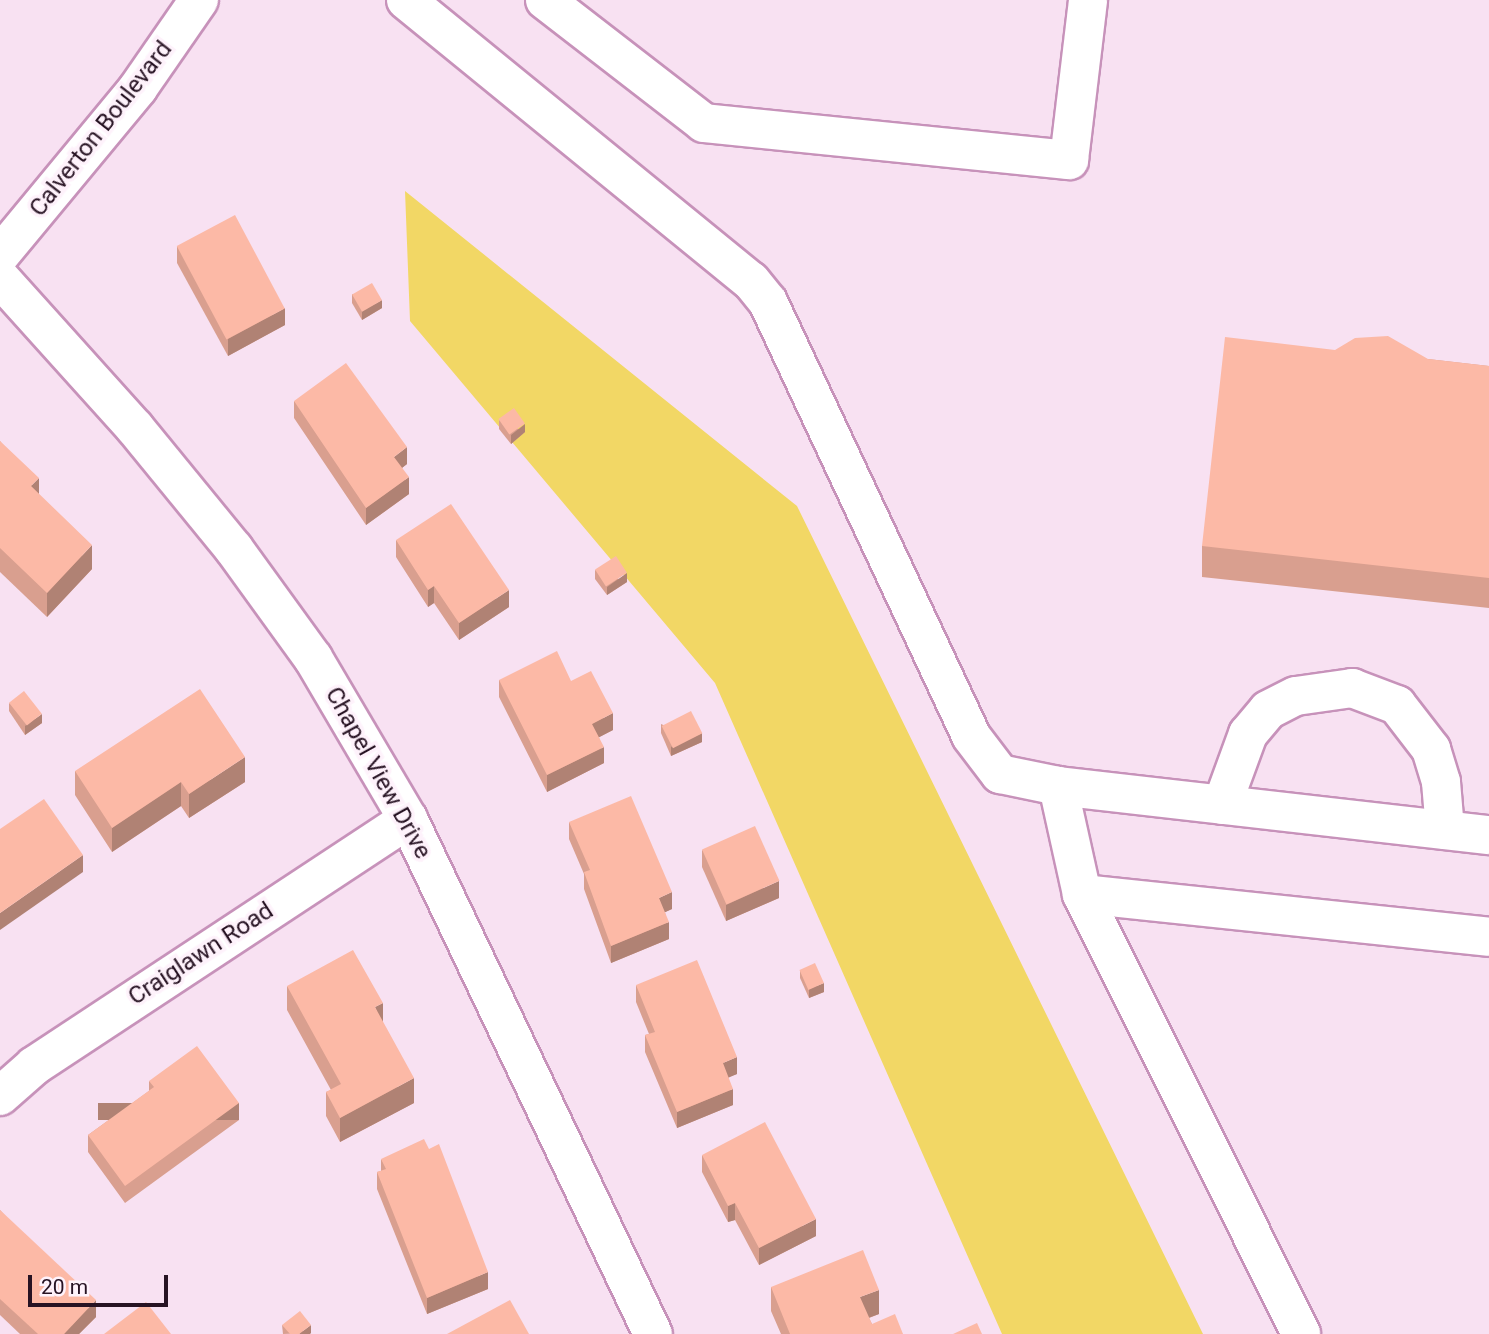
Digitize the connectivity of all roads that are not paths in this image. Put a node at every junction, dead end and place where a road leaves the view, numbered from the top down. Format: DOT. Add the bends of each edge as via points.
graph roads {
  1 [pos="199,0"];
  2 [pos="545,0"];
  3 [pos="1088,0"];
  4 [pos="416,4"];
  5 [pos="0,255"];
  6 [pos="0,278"];
  7 [pos="1058,786"];
  8 [pos="1222,805"];
  9 [pos="408,819"];
  10 [pos="1445,830"];
  11 [pos="1489,835"];
  12 [pos="1082,894"];
  13 [pos="1489,937"];
  14 [pos="0,1096"];
  15 [pos="653,1334"];
  16 [pos="1301,1334"];
  1 -- 5 [label="street, Calverton Boulevard" via="138,88"];
  2 -- 3 [label="street" via="704,123 1069,160"];
  4 -- 7 [label="street" via="751,281 791,346 971,736 1000,774"];
  6 -- 9 [label="street, Chapel View Drive" via="135,428 234,549 313,658"];
  7 -- 8 [label="street"];
  7 -- 12 [label="street"];
  8 -- 10 [label="street"];
  8 -- 10 [label="street" via="1248,734 1268,710 1296,695 1352,688 1397,705 1431,749 1441,782"];
  9 -- 14 [label="street, Craiglawn Road" via="34,1066"];
  9 -- 15 [label="street, Chapel View Drive"];
  10 -- 11 [label="street"];
  12 -- 13 [label="street"];
  12 -- 16 [label="street"];
}
